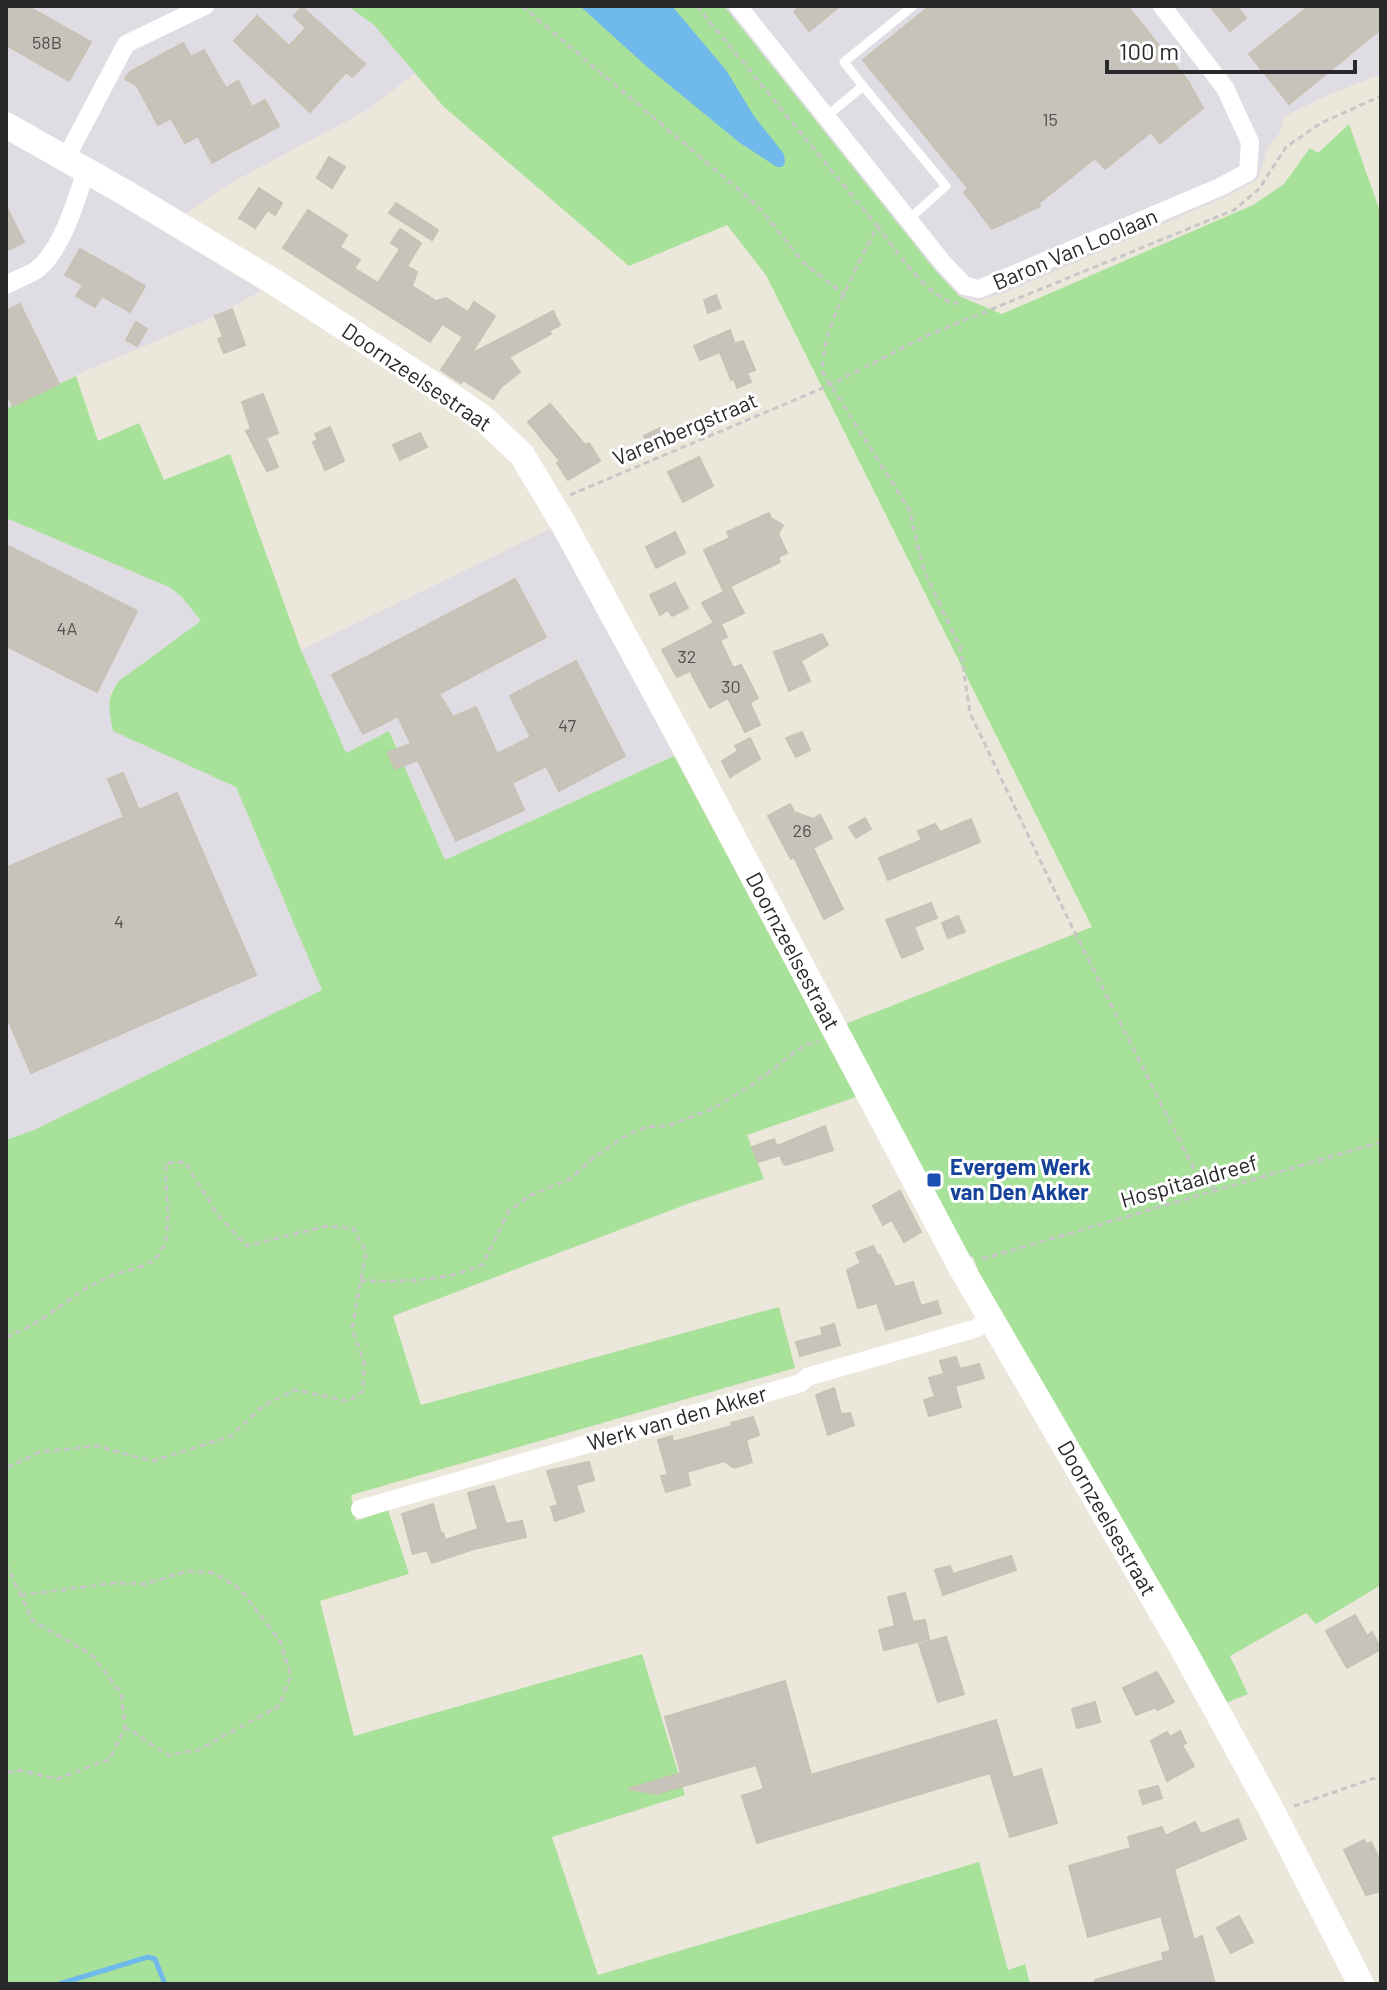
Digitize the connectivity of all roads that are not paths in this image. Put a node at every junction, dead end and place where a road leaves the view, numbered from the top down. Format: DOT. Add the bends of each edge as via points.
graph roads {
  1 [pos="205,6"];
  2 [pos="913,6"];
  3 [pos="1162,6"];
  4 [pos="741,7"];
  5 [pos="863,86"];
  6 [pos="827,116"];
  7 [pos="6,125"];
  8 [pos="76,164"];
  9 [pos="909,219"];
  10 [pos="6,285"];
  11 [pos="991,1321"];
  12 [pos="360,1509"];
  13 [pos="1361,1984"];
  1 -- 8 [label="street" via="126,44"];
  2 -- 5 [label="lane" via="844,62"];
  3 -- 9 [label="street, Baron Van Loolaan" via="1225,88 1250,142 1248,172 979,289 965,286"];
  4 -- 6 [label="street, Baron Van Loolaan"];
  5 -- 6 [label="lane"];
  5 -- 9 [label="lane" via="946,186"];
  6 -- 9 [label="street, Baron Van Loolaan"];
  7 -- 8 [label="main road, Doornzeelsestraat"];
  8 -- 10 [label="street" via="71,216 58,241 37,269"];
  8 -- 11 [label="main road, Doornzeelsestraat" via="454,398 522,455"];
  11 -- 12 [label="street, Werk van den Akker" via="801,1383"];
  11 -- 13 [label="main road, Doornzeelsestraat" via="1273,1813"];
}
